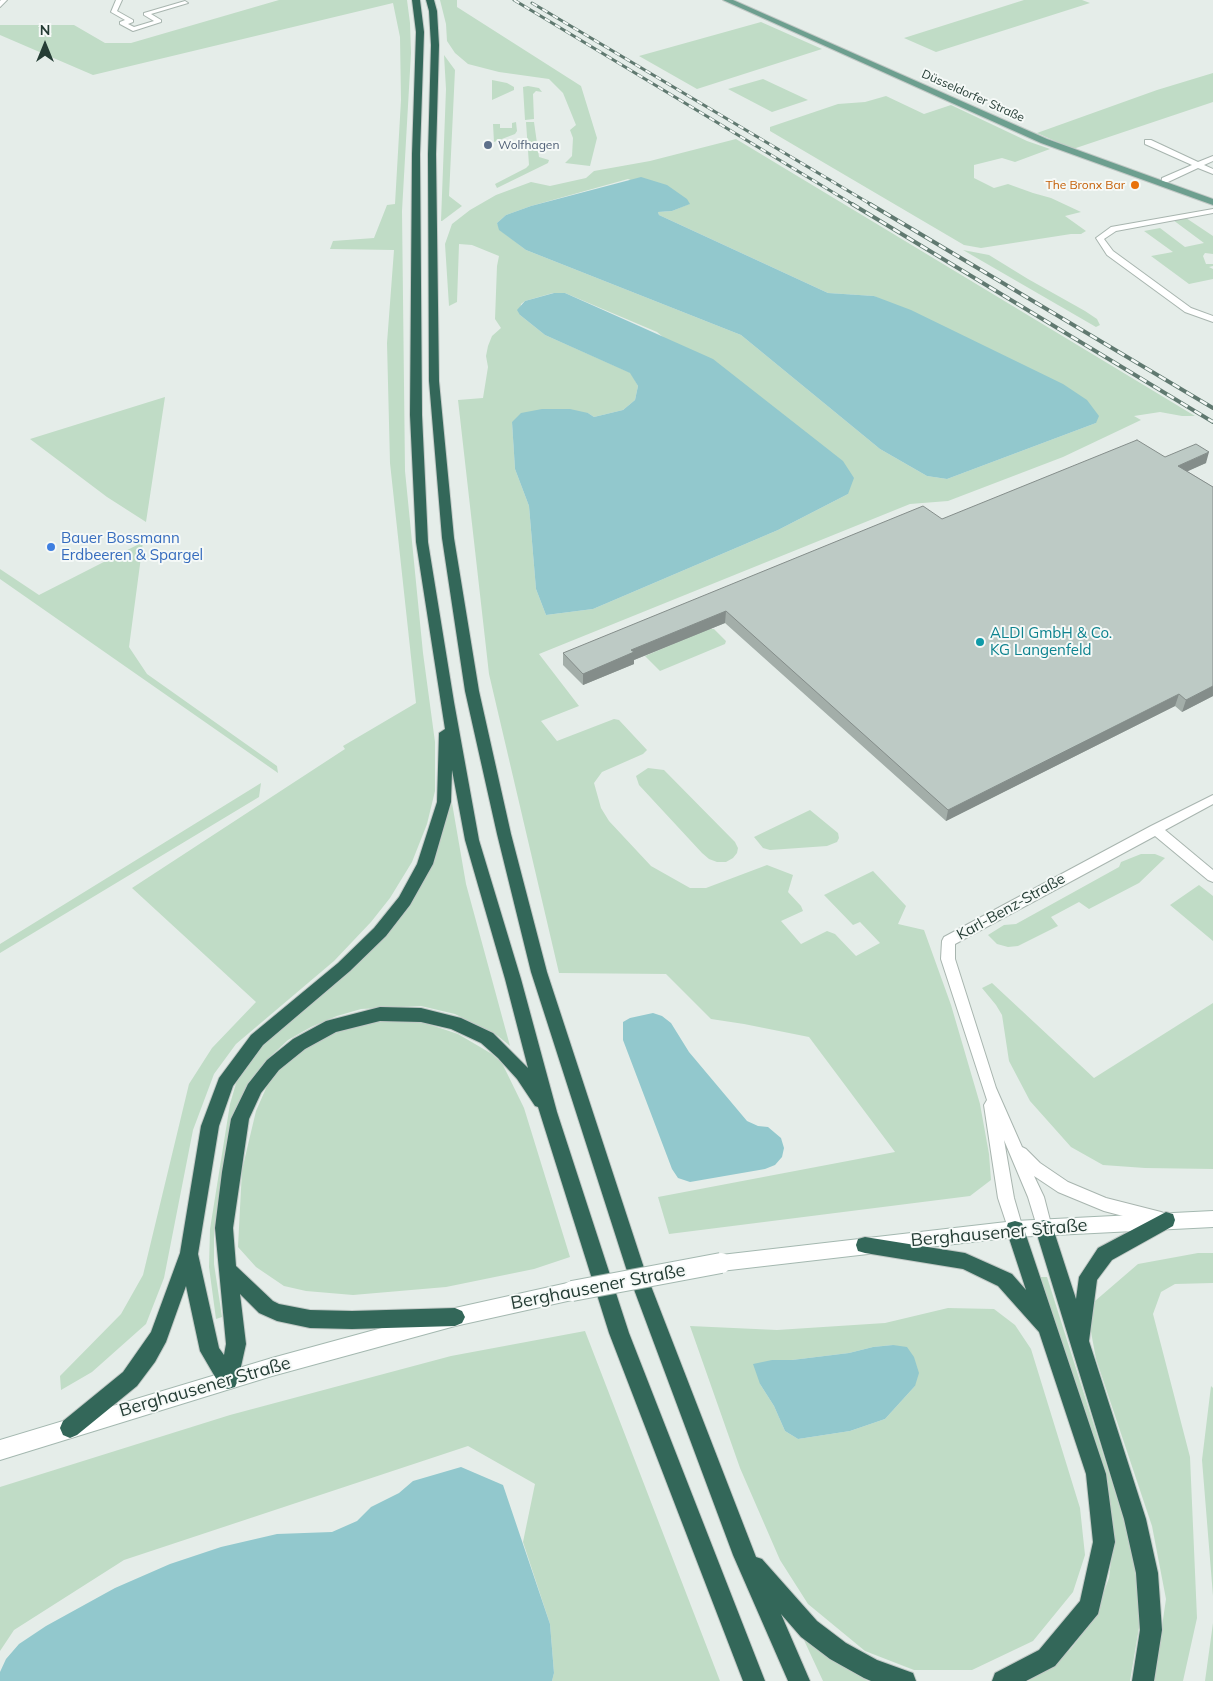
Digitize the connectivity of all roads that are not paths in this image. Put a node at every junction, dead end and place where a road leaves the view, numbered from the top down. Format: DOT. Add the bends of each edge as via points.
graph roads {
  1 [pos="4,0"];
  2 [pos="119,0"];
  3 [pos="416,0"];
  4 [pos="430,0"];
  5 [pos="727,0"];
  6 [pos="185,3"];
  7 [pos="0,5"];
  8 [pos="146,14"];
  9 [pos="128,19"];
  10 [pos="1148,142"];
  11 [pos="1213,158"];
  12 [pos="1198,165"];
  13 [pos="1213,172"];
  14 [pos="1165,180"];
  15 [pos="1213,202"];
  16 [pos="1213,211"];
  17 [pos="1213,319"];
  18 [pos="447,702"];
  19 [pos="1213,799"];
  20 [pos="1155,829"];
  21 [pos="1213,877"];
  22 [pos="989,1088"];
  23 [pos="548,1112"];
  24 [pos="1016,1148"];
  25 [pos="1213,1219"];
  26 [pos="1166,1220"];
  27 [pos="1044,1228"];
  28 [pos="1015,1229"];
  29 [pos="865,1245"];
  30 [pos="189,1254"];
  31 [pos="227,1270"];
  32 [pos="455,1318"];
  33 [pos="1048,1331"];
  34 [pos="1080,1345"];
  35 [pos="228,1380"];
  36 [pos="70,1428"];
  37 [pos="0,1450"];
  38 [pos="744,1555"];
  39 [pos="754,1681"];
  40 [pos="798,1681"];
  41 [pos="905,1681"];
  42 [pos="1003,1681"];
  43 [pos="1143,1681"];
  1 -- 7 [label="street"];
  2 -- 9 [label="street" via="114,12"];
  3 -- 18 [label="highway" via="420,32 416,154 416,415 422,542"];
  4 -- 38 [label="highway" via="435,45 432,154 434,381 448,538 472,691 504,834 545,990 635,1268"];
  5 -- 15 [label="main road, Düsseldorfer Straße" via="1035,137"];
  6 -- 8 [label="street"];
  8 -- 9 [label="street"];
  8 -- 9 [label="street" via="159,21 133,28 122,23 131,21"];
  10 -- 12 [label="street"];
  11 -- 12 [label="street"];
  12 -- 13 [label="street"];
  12 -- 14 [label="street"];
  16 -- 17 [label="street" via="1114,229 1100,238 1110,253 1188,310"];
  18 -- 23 [label="highway" via="472,840"];
  18 -- 30 [label="highway" via="444,802 425,864 405,901 380,932 344,967 257,1040 225,1083 210,1126"];
  19 -- 20 [label="street, Karl-Benz-Straße"];
  20 -- 21 [label="street"];
  20 -- 22 [label="street, Karl-Benz-Straße" via="949,941 948,959"];
  22 -- 24 [label="street, Karl-Benz-Straße"];
  22 -- 28 [label="street, Karl-Benz-Straße" via="1006,1198"];
  23 -- 31 [label="highway" via="523,1074 504,1053 487,1038 455,1023 421,1015 380,1014 332,1026 299,1044 273,1065 254,1089 240,1119 224,1228"];
  23 -- 39 [label="highway" via="619,1333"];
  24 -- 26 [label="street, Karl-Benz-Straße" via="1035,1168 1063,1187 1104,1204"];
  24 -- 27 [label="street, Karl-Benz-Straße" via="1036,1196"];
  25 -- 26 [label="main road, Berghausener Straße"];
  26 -- 27 [label="main road, Berghausener Straße"];
  26 -- 34 [label="highway" via="1105,1254 1088,1277"];
  27 -- 28 [label="main road, Berghausener Straße"];
  27 -- 34 [label="highway"];
  28 -- 29 [label="main road, Berghausener Straße"];
  28 -- 33 [label="highway"];
  29 -- 32 [label="main road, Berghausener Straße, bridge" via="720,1263"];
  29 -- 33 [label="highway" via="965,1261 987,1271 1005,1280"];
  30 -- 35 [label="highway" via="210,1351"];
  30 -- 36 [label="highway" via="159,1336 148,1355 130,1379"];
  31 -- 32 [label="highway" via="266,1307 276,1312 310,1319"];
  31 -- 35 [label="highway" via="236,1344"];
  32 -- 35 [label="main road, Berghausener Straße"];
  33 -- 42 [label="highway" via="1096,1474 1104,1542 1090,1606 1047,1658"];
  34 -- 43 [label="highway" via="1135,1519 1147,1573 1150,1630"];
  35 -- 36 [label="main road, Berghausener Straße"];
  36 -- 37 [label="main road, Berghausener Straße"];
  38 -- 40 [label="highway"];
  38 -- 41 [label="highway" via="809,1629 838,1651 872,1670"];
}
